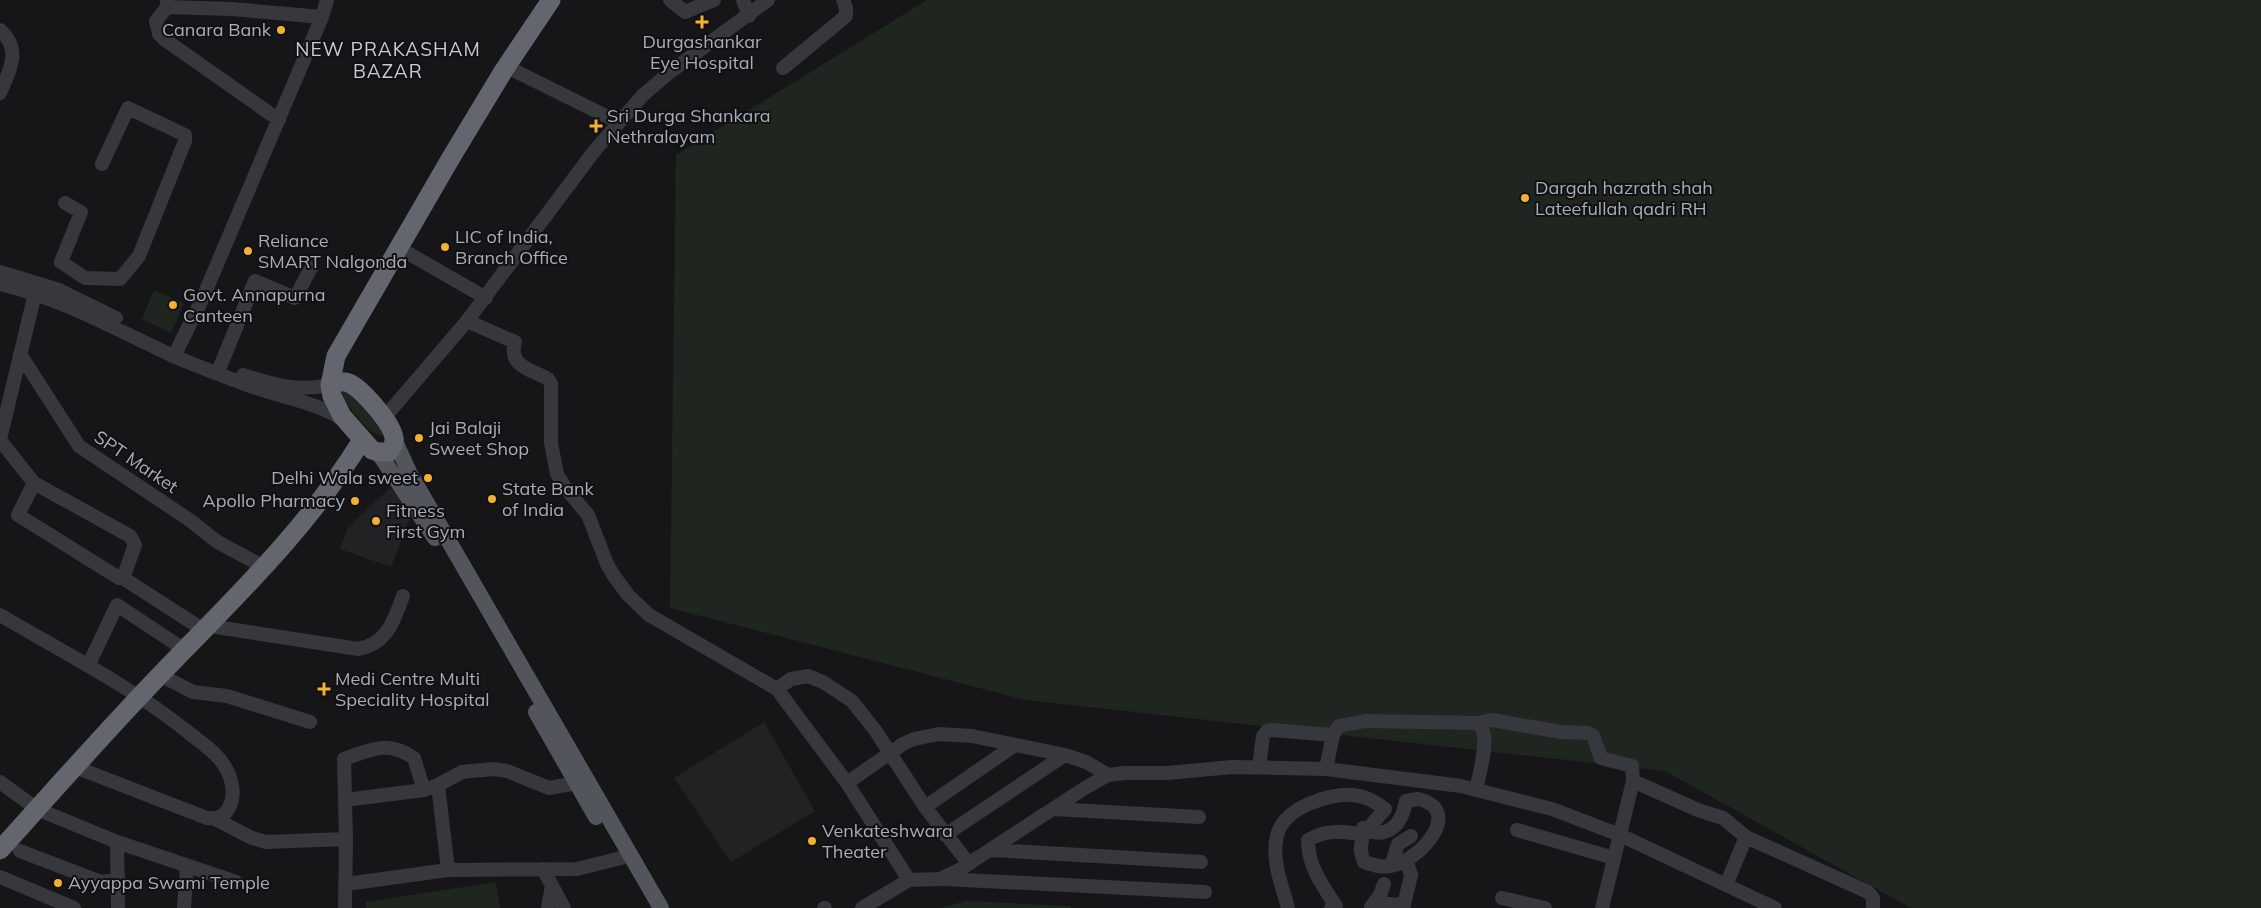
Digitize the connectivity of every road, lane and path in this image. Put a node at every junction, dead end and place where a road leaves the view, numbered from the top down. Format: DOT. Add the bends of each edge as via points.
graph roads {
  1 [pos="327,0"];
  2 [pos="551,0"];
  3 [pos="560,0"];
  4 [pos="670,0"];
  5 [pos="714,0"];
  6 [pos="743,0"];
  7 [pos="768,0"];
  8 [pos="842,0"];
  9 [pos="167,4"];
  10 [pos="232,5"];
  11 [pos="749,16"];
  12 [pos="322,17"];
  13 [pos="0,30"];
  14 [pos="783,68"];
  15 [pos="511,69"];
  16 [pos="0,93"];
  17 [pos="279,120"];
  18 [pos="618,122"];
  19 [pos="102,164"];
  20 [pos="65,203"];
  21 [pos="406,252"];
  22 [pos="311,268"];
  23 [pos="0,272"];
  24 [pos="0,284"];
  25 [pos="36,288"];
  26 [pos="486,298"];
  27 [pos="468,321"];
  28 [pos="176,352"];
  29 [pos="20,354"];
  30 [pos="220,367"];
  31 [pos="330,385"];
  32 [pos="354,386"];
  33 [pos="3,413"];
  34 [pos="384,418"];
  35 [pos="350,424"];
  36 [pos="394,439"];
  37 [pos="0,440"];
  38 [pos="371,447"];
  39 [pos="34,483"];
  40 [pos="264,568"];
  41 [pos="123,578"];
  42 [pos="403,596"];
  43 [pos="0,615"];
  44 [pos="207,629"];
  45 [pos="185,650"];
  46 [pos="88,666"];
  47 [pos="160,675"];
  48 [pos="777,689"];
  49 [pos="140,698"];
  50 [pos="310,722"];
  51 [pos="1478,723"];
  52 [pos="1333,735"];
  53 [pos="1015,745"];
  54 [pos="889,752"];
  55 [pos="1065,755"];
  56 [pos="74,767"];
  57 [pos="1259,767"];
  58 [pos="1326,769"];
  59 [pos="1108,776"];
  60 [pos="1633,781"];
  61 [pos="0,782"];
  62 [pos="577,783"];
  63 [pos="847,783"];
  64 [pos="438,785"];
  65 [pos="424,790"];
  66 [pos="1476,790"];
  67 [pos="345,800"];
  68 [pos="925,807"];
  69 [pos="36,809"];
  70 [pos="1054,809"];
  71 [pos="1198,817"];
  72 [pos="215,819"];
  73 [pos="1518,830"];
  74 [pos="1368,834"];
  75 [pos="945,835"];
  76 [pos="1620,835"];
  77 [pos="1411,836"];
  78 [pos="1746,837"];
  79 [pos="346,839"];
  80 [pos="117,842"];
  81 [pos="0,850"];
  82 [pos="20,850"];
  83 [pos="992,850"];
  84 [pos="621,858"];
  85 [pos="1614,858"];
  86 [pos="1406,860"];
  87 [pos="1201,862"];
  88 [pos="969,864"];
  89 [pos="187,866"];
  90 [pos="1391,866"];
  91 [pos="543,869"];
  92 [pos="448,870"];
  93 [pos="0,877"];
  94 [pos="940,879"];
  95 [pos="119,880"];
  96 [pos="909,880"];
  97 [pos="236,882"];
  98 [pos="346,884"];
  99 [pos="1384,884"];
  100 [pos="1726,885"];
  101 [pos="552,886"];
  102 [pos="1205,892"];
  103 [pos="1502,898"];
  104 [pos="1373,905"];
  105 [pos="1402,906"];
  106 [pos="74,908"];
  107 [pos="118,908"];
  108 [pos="184,908"];
  109 [pos="345,908"];
  110 [pos="548,908"];
  111 [pos="564,908"];
  112 [pos="648,908"];
  113 [pos="661,908"];
  114 [pos="862,908"];
  115 [pos="1288,908"];
  116 [pos="1335,908"];
  117 [pos="1545,908"];
  118 [pos="1602,908"];
  119 [pos="1775,908"];
  120 [pos="1873,908"];
  1 -- 12 [label="street"];
  2 -- 31 [label="highway" via="475,117 345,339 336,356"];
  3 -- 15 [label="highway"];
  4 -- 5 [label="street" via="685,12"];
  6 -- 11 [label="street"];
  7 -- 11 [label="street"];
  8 -- 14 [label="street" via="846,16"];
  9 -- 10 [label="street"];
  9 -- 17 [label="street" via="156,21 159,34"];
  10 -- 12 [label="street"];
  11 -- 18 [label="street" via="670,72"];
  12 -- 17 [label="street"];
  13 -- 16 [label="street" via="12,46 13,58"];
  15 -- 18 [label="street"];
  15 -- 21 [label="highway"];
  17 -- 28 [label="street" via="201,302"];
  18 -- 26 [label="street"];
  19 -- 20 [label="street" via="128,108 185,135 139,256 120,279 85,278 61,262 81,212"];
  21 -- 26 [label="street"];
  21 -- 32 [label="highway" via="351,344 346,368"];
  22 -- 30 [label="street" via="295,298 255,281"];
  23 -- 25 [label="street"];
  24 -- 25 [label="street"];
  25 -- 28 [label="street" via="56,300"];
  25 -- 29 [label="street"];
  26 -- 27 [label="street"];
  27 -- 34 [label="street"];
  27 -- 48 [label="street" via="515,342 512,352 516,362 548,379 551,384 551,442 557,474 588,516 607,564 628,595 649,615"];
  28 -- 30 [label="street"];
  28 -- 35 [label="street" via="257,389 330,411"];
  29 -- 33 [label="street"];
  29 -- 40 [label="street, SPT Market" via="79,446 216,541"];
  30 -- 31 [label="street" via="288,388"];
  31 -- 32 [label="highway" via="342,381"];
  31 -- 35 [label="highway" via="336,406"];
  32 -- 34 [label="highway"];
  33 -- 37 [label="street"];
  34 -- 36 [label="highway"];
  35 -- 38 [label="highway"];
  36 -- 38 [label="highway" via="389,452"];
  36 -- 113 [label="main road" via="410,474"];
  37 -- 39 [label="street"];
  38 -- 40 [label="highway" via="330,489"];
  38 -- 62 [label="main road" via="424,520"];
  39 -- 41 [label="street" via="130,536 135,544"];
  39 -- 41 [label="street" via="18,515"];
  40 -- 44 [label="highway"];
  41 -- 44 [label="street"];
  42 -- 44 [label="street" via="395,618 381,639 370,647"];
  43 -- 46 [label="street"];
  44 -- 45 [label="highway"];
  45 -- 46 [label="street" via="117,605"];
  45 -- 47 [label="highway"];
  46 -- 49 [label="street"];
  47 -- 49 [label="highway"];
  47 -- 50 [label="street" via="194,692 227,696"];
  48 -- 54 [label="street" via="797,676 808,676 822,682 852,701"];
  48 -- 63 [label="street"];
  49 -- 56 [label="highway"];
  49 -- 72 [label="street" via="214,752 224,765 231,778 231,804"];
  51 -- 52 [label="street" via="1365,721 1339,726"];
  51 -- 60 [label="street" via="1492,720 1561,732 1588,733 1593,736 1601,758 1632,766"];
  51 -- 66 [label="street" via="1484,730 1485,740"];
  52 -- 57 [label="street" via="1267,731 1263,736"];
  52 -- 58 [label="street"];
  53 -- 54 [label="street" via="972,736 939,734 914,739"];
  53 -- 55 [label="street"];
  53 -- 68 [label="street"];
  54 -- 63 [label="street"];
  54 -- 68 [label="street"];
  55 -- 59 [label="street" via="1086,762"];
  55 -- 75 [label="street"];
  56 -- 69 [label="highway"];
  56 -- 72 [label="street"];
  57 -- 58 [label="street"];
  57 -- 59 [label="street"];
  58 -- 66 [label="street"];
  59 -- 70 [label="street"];
  60 -- 76 [label="street"];
  60 -- 78 [label="street" via="1723,818"];
  61 -- 69 [label="street"];
  62 -- 64 [label="street" via="549,788 507,771 493,769 462,772"];
  62 -- 84 [label="main road"];
  63 -- 96 [label="street"];
  64 -- 65 [label="street"];
  64 -- 92 [label="street"];
  65 -- 67 [label="street"];
  65 -- 67 [label="street" via="414,758 391,747 344,759"];
  66 -- 76 [label="street" via="1552,809"];
  67 -- 79 [label="street"];
  68 -- 75 [label="street"];
  69 -- 80 [label="street"];
  69 -- 81 [label="highway"];
  70 -- 71 [label="street"];
  70 -- 83 [label="street"];
  72 -- 79 [label="street" via="266,842"];
  73 -- 85 [label="street"];
  74 -- 86 [label="street" via="1396,826 1410,808 1406,801 1428,801 1437,816 1436,830 1430,841"];
  74 -- 90 [label="street" via="1359,850 1364,862 1378,867"];
  74 -- 115 [label="street" via="1385,809 1376,802 1354,795 1316,801 1295,810 1282,824 1274,850"];
  74 -- 116 [label="street" via="1338,831 1308,840 1312,868"];
  75 -- 88 [label="street"];
  76 -- 85 [label="street"];
  76 -- 100 [label="street"];
  77 -- 90 [label="street" via="1398,844"];
  78 -- 100 [label="street"];
  78 -- 120 [label="street" via="1868,892 1873,898"];
  79 -- 98 [label="street"];
  80 -- 89 [label="street"];
  80 -- 95 [label="street"];
  82 -- 95 [label="street" via="101,882"];
  83 -- 87 [label="street"];
  83 -- 88 [label="street"];
  84 -- 91 [label="street" via="577,869"];
  84 -- 112 [label="main road"];
  85 -- 118 [label="street"];
  86 -- 90 [label="street"];
  86 -- 105 [label="street" via="1411,875"];
  88 -- 94 [label="street"];
  89 -- 97 [label="street"];
  89 -- 108 [label="street"];
  91 -- 92 [label="street"];
  91 -- 101 [label="street"];
  92 -- 98 [label="street"];
  93 -- 106 [label="street"];
  94 -- 96 [label="street"];
  94 -- 102 [label="street"];
  95 -- 107 [label="street"];
  96 -- 114 [label="street"];
  98 -- 109 [label="street"];
  99 -- 104 [label="street"];
  100 -- 119 [label="street"];
  101 -- 110 [label="street"];
  101 -- 111 [label="street"];
  103 -- 117 [label="street"];
  104 -- 105 [label="street"];
}
